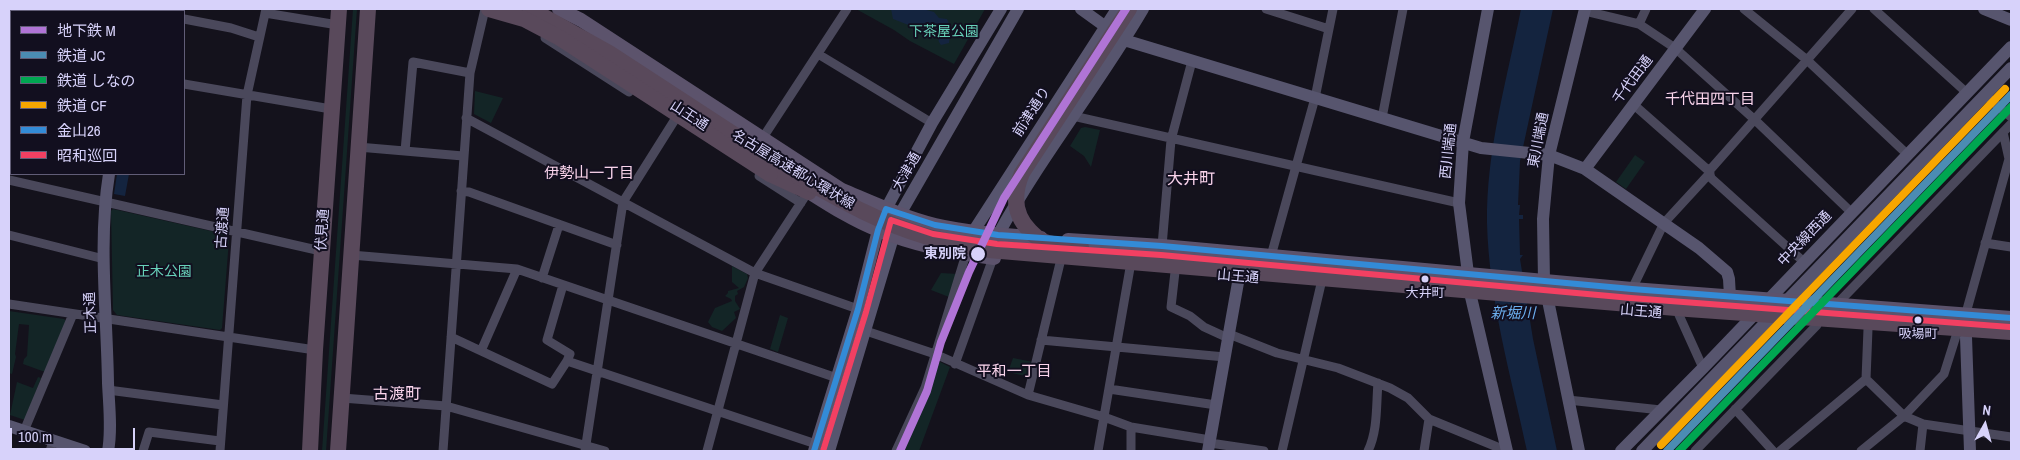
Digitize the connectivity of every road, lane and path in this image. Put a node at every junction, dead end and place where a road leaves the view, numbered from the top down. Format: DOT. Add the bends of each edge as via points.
graph roads {
  1 [pos="368,9"];
  2 [pos="485,9"];
  3 [pos="489,9"];
  4 [pos="504,9"];
  5 [pos="559,9"];
  6 [pos="847,9"];
  7 [pos="1001,9"];
  8 [pos="1018,9"];
  9 [pos="1081,9"];
  10 [pos="1117,9"];
  11 [pos="1130,9"];
  12 [pos="1143,9"];
  13 [pos="1266,9"];
  14 [pos="1333,9"];
  15 [pos="1403,9"];
  16 [pos="1488,9"];
  17 [pos="1646,9"];
  18 [pos="1705,9"];
  19 [pos="1744,9"];
  20 [pos="1852,9"];
  21 [pos="1874,9"];
  22 [pos="1984,9"];
  23 [pos="1585,10"];
  24 [pos="266,11"];
  25 [pos="528,12"];
  26 [pos="339,17"];
  27 [pos="185,19"];
  28 [pos="2011,20"];
  29 [pos="1639,24"];
  30 [pos="1106,26"];
  31 [pos="1329,29"];
  32 [pos="259,37"];
  33 [pos="1124,40"];
  34 [pos="2011,47"];
  35 [pos="1675,48"];
  36 [pos="818,54"];
  37 [pos="1807,60"];
  38 [pos="1192,61"];
  39 [pos="2011,68"];
  40 [pos="470,73"];
  41 [pos="185,84"];
  42 [pos="1966,93"];
  43 [pos="247,95"];
  44 [pos="1986,96"];
  45 [pos="1315,98"];
  46 [pos="1633,104"];
  47 [pos="331,109"];
  48 [pos="1073,116"];
  49 [pos="2011,116"];
  50 [pos="466,118"];
  51 [pos="1382,118"];
  52 [pos="1755,120"];
  53 [pos="674,121"];
  54 [pos="932,123"];
  55 [pos="2011,124"];
  56 [pos="2003,132"];
  57 [pos="762,138"];
  58 [pos="1171,140"];
  59 [pos="1463,142"];
  60 [pos="358,147"];
  61 [pos="405,151"];
  62 [pos="1908,155"];
  63 [pos="463,156"];
  64 [pos="1550,156"];
  65 [pos="2010,160"];
  66 [pos="1295,167"];
  67 [pos="1585,169"];
  68 [pos="1709,172"];
  69 [pos="109,175"];
  70 [pos="9,180"];
  71 [pos="461,191"];
  72 [pos="805,197"];
  73 [pos="104,202"];
  74 [pos="623,202"];
  75 [pos="1459,204"];
  76 [pos="886,209"];
  77 [pos="1851,212"];
  78 [pos="900,214"];
  79 [pos="1664,223"];
  80 [pos="559,225"];
  81 [pos="878,230"];
  82 [pos="237,232"];
  83 [pos="973,232"];
  84 [pos="9,234"];
  85 [pos="894,235"];
  86 [pos="998,235"];
  87 [pos="1985,243"];
  88 [pos="617,245"];
  89 [pos="1162,246"];
  90 [pos="2011,247"];
  91 [pos="321,251"];
  92 [pos="966,254"];
  93 [pos="351,255"];
  94 [pos="1271,256"];
  95 [pos="993,258"];
  96 [pos="104,259"];
  97 [pos="1804,262"];
  98 [pos="1060,263"];
  99 [pos="455,264"];
  100 [pos="1130,268"];
  101 [pos="517,269"];
  102 [pos="1175,272"];
  103 [pos="755,273"];
  104 [pos="1468,273"];
  105 [pos="1288,275"];
  106 [pos="1239,277"];
  107 [pos="542,278"];
  108 [pos="1544,281"];
  109 [pos="1321,284"];
  110 [pos="563,285"];
  111 [pos="1632,289"];
  112 [pos="1730,296"];
  113 [pos="1471,297"];
  114 [pos="1769,299"];
  115 [pos="608,300"];
  116 [pos="1788,300"];
  117 [pos="9,304"];
  118 [pos="1550,304"];
  119 [pos="1837,304"];
  120 [pos="858,309"];
  121 [pos="73,314"];
  122 [pos="1966,314"];
  123 [pos="1679,315"];
  124 [pos="2011,318"];
  125 [pos="107,319"];
  126 [pos="1748,321"];
  127 [pos="1767,323"];
  128 [pos="1817,325"];
  129 [pos="1868,330"];
  130 [pos="866,331"];
  131 [pos="2011,332"];
  132 [pos="229,336"];
  133 [pos="1228,336"];
  134 [pos="1961,336"];
  135 [pos="451,337"];
  136 [pos="1040,340"];
  137 [pos="2011,340"];
  138 [pos="735,345"];
  139 [pos="1116,347"];
  140 [pos="315,350"];
  141 [pos="481,351"];
  142 [pos="935,354"];
  143 [pos="1225,357"];
  144 [pos="1304,359"];
  145 [pos="567,361"];
  146 [pos="955,364"];
  147 [pos="1703,368"];
  148 [pos="597,372"];
  149 [pos="837,378"];
  150 [pos="1866,379"];
  151 [pos="1378,383"];
  152 [pos="1109,389"];
  153 [pos="108,390"];
  154 [pos="1028,395"];
  155 [pos="342,398"];
  156 [pos="1568,400"];
  157 [pos="223,405"];
  158 [pos="446,406"];
  159 [pos="1216,406"];
  160 [pos="1661,410"];
  161 [pos="1735,410"];
  162 [pos="718,411"];
  163 [pos="1104,416"];
  164 [pos="1904,416"];
  165 [pos="1429,419"];
  166 [pos="1924,424"];
  167 [pos="9,426"];
  168 [pos="1131,427"];
  169 [pos="1969,430"];
  170 [pos="24,431"];
  171 [pos="2011,437"];
  172 [pos="220,441"];
  173 [pos="1209,445"];
  174 [pos="52,446"];
  175 [pos="815,448"];
  176 [pos="585,449"];
  177 [pos="86,451"];
  178 [pos="108,451"];
  179 [pos="144,451"];
  180 [pos="220,451"];
  181 [pos="310,451"];
  182 [pos="338,451"];
  183 [pos="443,451"];
  184 [pos="605,451"];
  185 [pos="707,451"];
  186 [pos="829,451"];
  187 [pos="896,451"];
  188 [pos="1098,451"];
  189 [pos="1131,451"];
  190 [pos="1264,451"];
  191 [pos="1282,451"];
  192 [pos="1368,451"];
  193 [pos="1424,451"];
  194 [pos="1507,451"];
  195 [pos="1579,451"];
  196 [pos="1621,451"];
  197 [pos="1642,451"];
  198 [pos="1695,451"];
  199 [pos="1774,451"];
  200 [pos="1780,451"];
  201 [pos="1861,451"];
  202 [pos="1920,451"];
  203 [pos="1970,451"];
  1 -- 60 [label="highway"];
  2 -- 40 [label="street"];
  3 -- 72 [label="highway, bridge" via="524,19 560,38"];
  4 -- 25 [label="main road, 山王通"];
  5 -- 57 [label="main road, 山王通" via="581,20"];
  6 -- 36 [label="street"];
  7 -- 54 [label="street, 大津通"];
  8 -- 78 [label="street, 大津通"];
  9 -- 30 [label="street"];
  10 -- 30 [label="street, 前津通り"];
  11 -- 105 [label="highway, bridge" via="1022,173 1016,193 1017,210 1026,226 1042,240 1059,245 1275,264"];
  12 -- 33 [label="street"];
  13 -- 31 [label="street"];
  14 -- 31 [label="street"];
  15 -- 51 [label="street"];
  16 -- 59 [label="street, 西川端通"];
  17 -- 29 [label="street"];
  18 -- 35 [label="street, 千代田通"];
  19 -- 37 [label="street"];
  20 -- 37 [label="street"];
  21 -- 42 [label="street"];
  22 -- 28 [label="street"];
  23 -- 29 [label="street"];
  23 -- 64 [label="street, 東川端通"];
  24 -- 26 [label="street"];
  24 -- 32 [label="street, 古渡通"];
  25 -- 53 [label="street, 山王通" via="534,31"];
  25 -- 72 [label="main road, 山王通"];
  25 -- 105 [label="highway, 名古屋高速都心環状線, bridge" via="609,53 841,202 906,230 989,250"];
  26 -- 47 [label="highway, 伏見通"];
  27 -- 32 [label="street"];
  29 -- 35 [label="street"];
  30 -- 33 [label="street"];
  30 -- 83 [label="street, 前津通り"];
  31 -- 45 [label="street"];
  32 -- 43 [label="street, 古渡通"];
  33 -- 38 [label="street"];
  33 -- 48 [label="street"];
  34 -- 42 [label="street, 中央線西通"];
  35 -- 46 [label="street, 千代田通"];
  35 -- 52 [label="street"];
  36 -- 54 [label="street"];
  36 -- 57 [label="street"];
  37 -- 52 [label="street"];
  37 -- 62 [label="street"];
  38 -- 45 [label="street"];
  38 -- 58 [label="street"];
  39 -- 44 [label="street"];
  40 -- 50 [label="street"];
  40 -- 61 [label="street" via="413,62"];
  41 -- 43 [label="street"];
  42 -- 62 [label="street, 中央線西通"];
  43 -- 47 [label="street"];
  43 -- 82 [label="street, 古渡通"];
  44 -- 49 [label="street"];
  44 -- 116 [label="street"];
  45 -- 51 [label="street"];
  45 -- 66 [label="street"];
  46 -- 67 [label="street, 千代田通"];
  46 -- 68 [label="street"];
  47 -- 91 [label="highway, 伏見通"];
  48 -- 58 [label="street"];
  48 -- 86 [label="street"];
  50 -- 63 [label="street"];
  50 -- 74 [label="street"];
  51 -- 59 [label="street"];
  52 -- 68 [label="street"];
  52 -- 77 [label="street"];
  53 -- 72 [label="street, 山王通"];
  53 -- 74 [label="street"];
  54 -- 76 [label="street, 大津通"];
  55 -- 56 [label="street"];
  56 -- 65 [label="street"];
  56 -- 119 [label="street"];
  57 -- 76 [label="main road, 山王通" via="842,190"];
  58 -- 66 [label="street"];
  58 -- 89 [label="street"];
  59 -- 64 [label="street" via="1481,148"];
  59 -- 75 [label="street, 西川端通"];
  60 -- 61 [label="street"];
  60 -- 93 [label="highway"];
  61 -- 63 [label="street"];
  62 -- 77 [label="street, 中央線西通"];
  63 -- 71 [label="street"];
  64 -- 67 [label="street"];
  64 -- 108 [label="street, 東川端通" via="1543,219"];
  65 -- 87 [label="street"];
  66 -- 75 [label="street"];
  66 -- 94 [label="street"];
  67 -- 79 [label="street"];
  68 -- 79 [label="street"];
  68 -- 97 [label="street" via="1711,178"];
  69 -- 73 [label="street, 正木通"];
  70 -- 73 [label="street"];
  71 -- 80 [label="street"];
  71 -- 99 [label="street"];
  72 -- 81 [label="main road, 山王通"];
  72 -- 103 [label="street"];
  73 -- 82 [label="street"];
  73 -- 96 [label="street, 正木通"];
  74 -- 88 [label="street"];
  74 -- 103 [label="street"];
  75 -- 104 [label="street, 西川端通"];
  76 -- 78 [label="main road, 山王通"];
  76 -- 81 [label="street, 大津通"];
  77 -- 97 [label="street, 中央線西通"];
  78 -- 83 [label="main road, 山王通"];
  78 -- 85 [label="street, 大津通"];
  79 -- 111 [label="street"];
  79 -- 112 [label="street" via="1727,272"];
  80 -- 88 [label="street"];
  80 -- 107 [label="street"];
  81 -- 85 [label="main road, 山王通"];
  81 -- 120 [label="street, 大津通"];
  82 -- 91 [label="street"];
  82 -- 132 [label="street, 古渡通"];
  83 -- 86 [label="main road, 山王通"];
  84 -- 96 [label="street"];
  85 -- 92 [label="main road, 山王通"];
  85 -- 130 [label="street, 大津通"];
  86 -- 89 [label="main road, 山王通"];
  87 -- 90 [label="street"];
  87 -- 122 [label="street"];
  88 -- 115 [label="street"];
  89 -- 94 [label="main road, 山王通"];
  91 -- 140 [label="highway, 伏見通"];
  92 -- 95 [label="main road, 山王通"];
  92 -- 142 [label="street"];
  93 -- 99 [label="street"];
  93 -- 155 [label="highway"];
  94 -- 104 [label="main road, 山王通"];
  94 -- 106 [label="street"];
  95 -- 98 [label="main road, 山王通"];
  95 -- 146 [label="street"];
  96 -- 125 [label="street, 正木通"];
  97 -- 114 [label="street, 中央線西通"];
  98 -- 100 [label="main road, 山王通"];
  98 -- 136 [label="street"];
  99 -- 101 [label="street"];
  99 -- 135 [label="street"];
  100 -- 102 [label="main road, 山王通"];
  100 -- 139 [label="street"];
  101 -- 107 [label="street"];
  101 -- 141 [label="street"];
  102 -- 106 [label="main road, 山王通"];
  102 -- 133 [label="street" via="1171,308 1190,316 1204,327"];
  103 -- 120 [label="street"];
  103 -- 138 [label="street"];
  104 -- 108 [label="main road, 山王通"];
  104 -- 113 [label="street, 西川端通"];
  105 -- 131 [label="highway, 名古屋高速都心環状線, bridge"];
  106 -- 109 [label="main road, 山王通"];
  106 -- 133 [label="street"];
  107 -- 110 [label="street"];
  108 -- 111 [label="main road, 山王通"];
  108 -- 118 [label="street, 東川端通"];
  109 -- 113 [label="main road, 山王通"];
  109 -- 144 [label="street"];
  110 -- 115 [label="street"];
  110 -- 145 [label="street" via="547,340 570,354"];
  111 -- 112 [label="main road, 山王通"];
  112 -- 114 [label="main road, 山王通"];
  113 -- 118 [label="main road, 山王通"];
  113 -- 194 [label="street, 西川端通"];
  114 -- 116 [label="main road, 山王通"];
  114 -- 126 [label="street, 中央線西通"];
  115 -- 138 [label="street"];
  115 -- 148 [label="street"];
  116 -- 119 [label="main road, 山王通"];
  116 -- 127 [label="street"];
  117 -- 121 [label="street"];
  118 -- 123 [label="main road, 山王通"];
  118 -- 156 [label="street, 東川端通"];
  119 -- 122 [label="main road, 山王通"];
  120 -- 149 [label="street, 大津通"];
  121 -- 125 [label="street"];
  121 -- 170 [label="street"];
  122 -- 124 [label="main road, 山王通"];
  123 -- 126 [label="main road, 山王通"];
  123 -- 147 [label="street"];
  125 -- 132 [label="street"];
  125 -- 153 [label="street, 正木通"];
  126 -- 127 [label="main road, 山王通"];
  126 -- 147 [label="street, 中央線西通"];
  127 -- 128 [label="main road, 山王通"];
  127 -- 197 [label="street"];
  128 -- 129 [label="main road, 山王通"];
  128 -- 161 [label="street"];
  129 -- 134 [label="main road, 山王通"];
  129 -- 150 [label="street"];
  130 -- 142 [label="street"];
  130 -- 186 [label="street, 大津通"];
  132 -- 140 [label="street"];
  132 -- 157 [label="street, 古渡通"];
  133 -- 143 [label="street"];
  133 -- 144 [label="street"];
  134 -- 137 [label="main road, 山王通"];
  134 -- 164 [label="street" via="1944,374"];
  134 -- 169 [label="street"];
  135 -- 141 [label="street"];
  135 -- 158 [label="street"];
  136 -- 139 [label="street"];
  136 -- 154 [label="street"];
  138 -- 149 [label="street"];
  138 -- 162 [label="street"];
  139 -- 143 [label="street"];
  139 -- 152 [label="street"];
  140 -- 181 [label="highway, 伏見通"];
  141 -- 145 [label="street" via="552,384"];
  142 -- 146 [label="street"];
  142 -- 187 [label="street" via="925,388"];
  143 -- 159 [label="street"];
  144 -- 151 [label="street"];
  144 -- 191 [label="street"];
  145 -- 148 [label="street"];
  146 -- 154 [label="street"];
  147 -- 160 [label="street, 中央線西通"];
  148 -- 162 [label="street"];
  148 -- 176 [label="street"];
  149 -- 175 [label="street, 大津通"];
  150 -- 164 [label="street"];
  150 -- 200 [label="street"];
  151 -- 165 [label="street" via="1408,398"];
  151 -- 192 [label="street" via="1376,424"];
  152 -- 159 [label="street"];
  152 -- 163 [label="street"];
  153 -- 157 [label="street"];
  153 -- 178 [label="street, 正木通"];
  154 -- 163 [label="street"];
  155 -- 158 [label="street"];
  155 -- 182 [label="highway"];
  156 -- 160 [label="street"];
  156 -- 195 [label="street, 東川端通"];
  157 -- 172 [label="street, 古渡通"];
  158 -- 176 [label="street"];
  158 -- 183 [label="street"];
  159 -- 173 [label="street"];
  160 -- 196 [label="street, 中央線西通"];
  161 -- 198 [label="street"];
  161 -- 199 [label="street"];
  162 -- 175 [label="street"];
  162 -- 185 [label="street"];
  163 -- 168 [label="street"];
  163 -- 188 [label="street"];
  164 -- 166 [label="street"];
  164 -- 201 [label="street"];
  165 -- 193 [label="street"];
  165 -- 194 [label="street"];
  166 -- 169 [label="street"];
  166 -- 202 [label="street"];
  167 -- 170 [label="street"];
  168 -- 173 [label="street"];
  168 -- 189 [label="street"];
  169 -- 171 [label="street"];
  169 -- 203 [label="street"];
  170 -- 174 [label="street"];
  172 -- 179 [label="street" via="149,432"];
  172 -- 180 [label="street, 古渡通"];
  173 -- 190 [label="street"];
  174 -- 177 [label="street"];
  176 -- 184 [label="street"];
}
